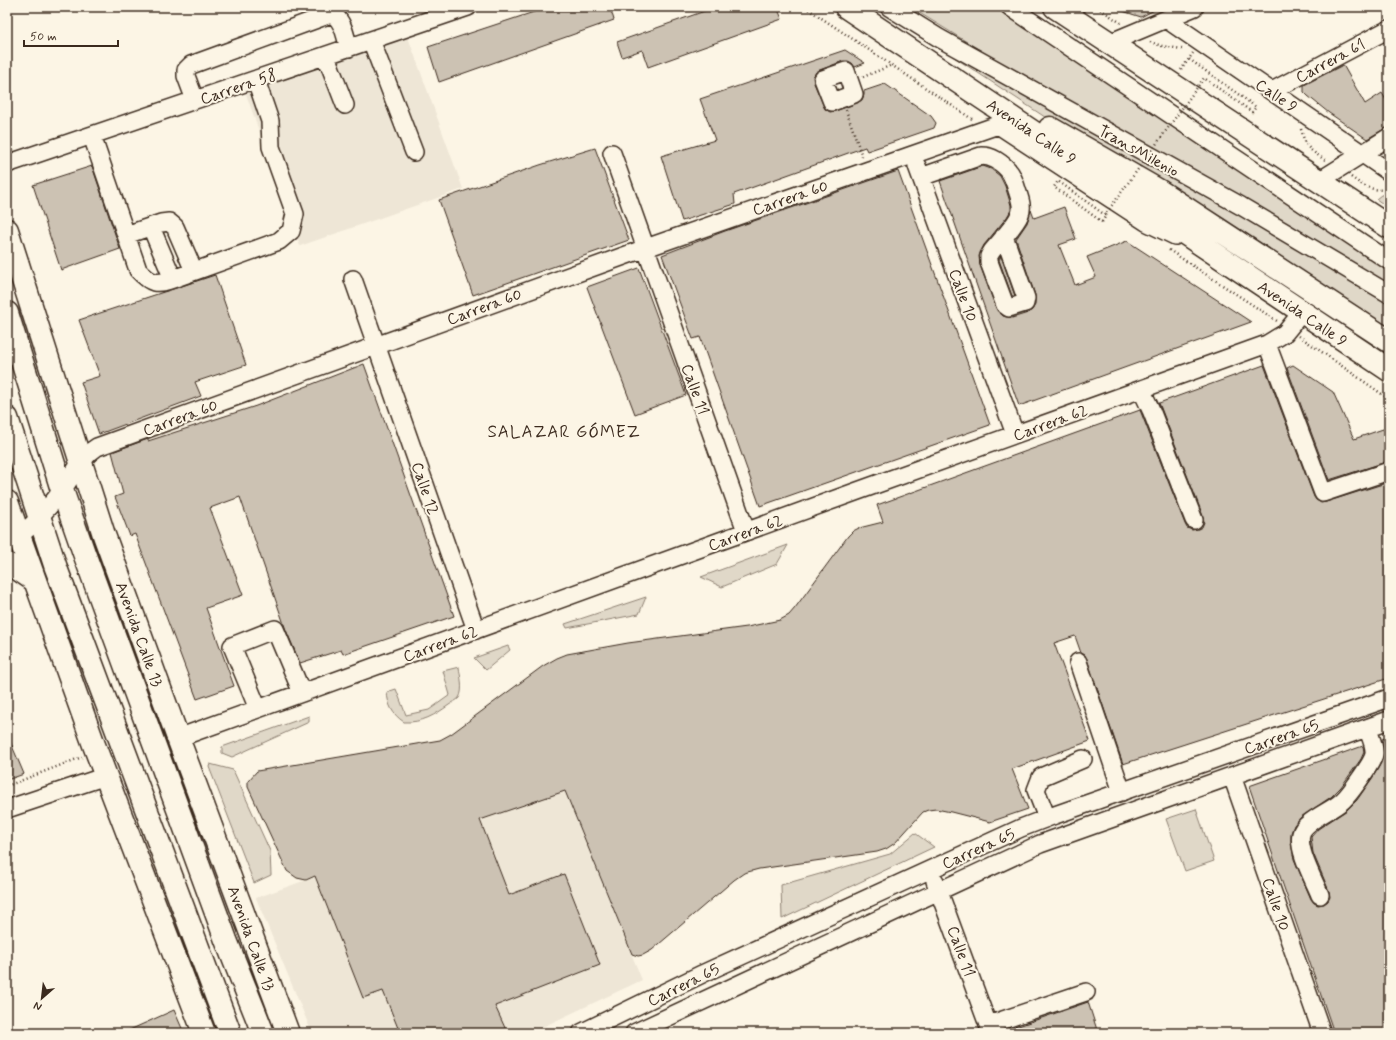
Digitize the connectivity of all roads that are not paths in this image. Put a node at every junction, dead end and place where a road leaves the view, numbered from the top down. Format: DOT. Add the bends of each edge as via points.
graph roads {
  1 [pos="468,7"];
  2 [pos="846,7"];
  3 [pos="889,7"];
  4 [pos="1010,7"];
  5 [pos="1055,7"];
  6 [pos="1195,7"];
  7 [pos="1166,19"];
  8 [pos="1389,29"];
  9 [pos="371,40"];
  10 [pos="1109,43"];
  11 [pos="349,48"];
  12 [pos="326,56"];
  13 [pos="941,70"];
  14 [pos="256,80"];
  15 [pos="1272,91"];
  16 [pos="842,98"];
  17 [pos="195,100"];
  18 [pos="345,106"];
  19 [pos="998,125"];
  20 [pos="92,136"];
  21 [pos="1389,137"];
  22 [pos="414,152"];
  23 [pos="1362,153"];
  24 [pos="612,154"];
  25 [pos="912,155"];
  26 [pos="7,164"];
  27 [pos="1389,172"];
  28 [pos="921,177"];
  29 [pos="1319,181"];
  30 [pos="151,227"];
  31 [pos="1389,228"];
  32 [pos="7,230"];
  33 [pos="126,235"];
  34 [pos="1004,236"];
  35 [pos="646,248"];
  36 [pos="1217,255"];
  37 [pos="1389,261"];
  38 [pos="194,271"];
  39 [pos="173,279"];
  40 [pos="353,279"];
  41 [pos="1389,294"];
  42 [pos="1302,312"];
  43 [pos="7,313"];
  44 [pos="1389,341"];
  45 [pos="1267,344"];
  46 [pos="376,346"];
  47 [pos="1389,370"];
  48 [pos="1141,389"];
  49 [pos="7,418"];
  50 [pos="1015,434"];
  51 [pos="81,461"];
  52 [pos="1389,471"];
  53 [pos="62,490"];
  54 [pos="8,507"];
  55 [pos="39,517"];
  56 [pos="1194,520"];
  57 [pos="746,531"];
  58 [pos="13,538"];
  59 [pos="7,564"];
  60 [pos="35,581"];
  61 [pos="476,630"];
  62 [pos="1078,662"];
  63 [pos="136,692"];
  64 [pos="302,693"];
  65 [pos="104,698"];
  66 [pos="1389,698"];
  67 [pos="258,709"];
  68 [pos="1389,720"];
  69 [pos="1367,728"];
  70 [pos="175,731"];
  71 [pos="90,750"];
  72 [pos="1083,759"];
  73 [pos="106,776"];
  74 [pos="1232,776"];
  75 [pos="1122,792"];
  76 [pos="7,809"];
  77 [pos="1047,818"];
  78 [pos="1022,828"];
  79 [pos="1040,844"];
  80 [pos="930,870"];
  81 [pos="940,891"];
  82 [pos="1320,895"];
  83 [pos="1086,992"];
  84 [pos="656,1028"];
  85 [pos="990,1029"];
  86 [pos="204,1033"];
  87 [pos="230,1033"];
  88 [pos="263,1033"];
  89 [pos="288,1033"];
  90 [pos="581,1033"];
  91 [pos="634,1033"];
  92 [pos="1322,1033"];
  1 -- 9 [label="street, Carrera 58"];
  2 -- 13 [label="main road, Avenida Calle 9"];
  3 -- 41 [label="street, TransMilenio" via="958,49 1240,206"];
  4 -- 37 [label="street"];
  5 -- 10 [label="main road"];
  6 -- 7 [label="street"];
  7 -- 10 [label="street"];
  7 -- 15 [label="street, Calle 9"];
  8 -- 15 [label="street, Carrera 61"];
  9 -- 11 [label="street, Carrera 58"];
  9 -- 22 [label="street"];
  10 -- 29 [label="main road"];
  11 -- 12 [label="street, Carrera 58"];
  11 -- 17 [label="street" via="339,19 334,15 328,15 191,65 186,70 186,76"];
  12 -- 14 [label="street, Carrera 58"];
  12 -- 18 [label="street"];
  13 -- 19 [label="main road"];
  13 -- 36 [label="main road, Avenida Calle 9"];
  13 -- 44 [label="main road" via="1158,190"];
  14 -- 17 [label="street, Carrera 58"];
  14 -- 38 [label="street" via="270,121 271,147 295,214 291,231 279,241"];
  15 -- 23 [label="street, Calle 9"];
  16 -- 16 [label="street" via="832,102 823,79 846,71 854,94"];
  17 -- 20 [label="street, Carrera 58"];
  19 -- 25 [label="street, Carrera 60"];
  19 -- 36 [label="street, Avenida Calle 9" via="1146,222"];
  20 -- 26 [label="street, Carrera 58"];
  20 -- 33 [label="street"];
  21 -- 23 [label="street"];
  23 -- 27 [label="street, Calle 9"];
  23 -- 29 [label="street"];
  24 -- 35 [label="street, Calle 11"];
  25 -- 28 [label="street, Calle 10"];
  25 -- 35 [label="street, Carrera 60"];
  28 -- 34 [label="street" via="981,156 990,157 1003,164 1013,176 1021,205 1020,214"];
  28 -- 50 [label="street, Calle 10"];
  29 -- 31 [label="main road"];
  30 -- 33 [label="street"];
  30 -- 38 [label="street" via="169,222 175,227"];
  30 -- 39 [label="street"];
  32 -- 51 [label="main road, Avenida Calle 13"];
  33 -- 39 [label="street" via="138,270 147,279 160,283"];
  35 -- 46 [label="street, Carrera 60"];
  35 -- 57 [label="street, Calle 11"];
  36 -- 42 [label="main road, Avenida Calle 9"];
  38 -- 39 [label="street"];
  40 -- 46 [label="street, Calle 12"];
  42 -- 45 [label="street, Carrera 62" via="1285,333"];
  42 -- 47 [label="main road, Avenida Calle 9"];
  43 -- 53 [label="main road, Avenida Calle 13"];
  45 -- 48 [label="street, Carrera 62"];
  45 -- 52 [label="street" via="1323,493"];
  46 -- 51 [label="street, Carrera 60" via="97,447"];
  46 -- 61 [label="street, Calle 12"];
  48 -- 50 [label="street, Carrera 62"];
  48 -- 56 [label="street"];
  49 -- 55 [label="main road"];
  50 -- 57 [label="street, Carrera 62"];
  51 -- 53 [label="street, Carrera 60"];
  51 -- 70 [label="main road, Avenida Calle 13" via="104,535"];
  53 -- 55 [label="street, Carrera 60"];
  53 -- 63 [label="main road, Avenida Calle 13"];
  54 -- 58 [label="main road"];
  55 -- 58 [label="street, Carrera 60"];
  55 -- 65 [label="main road"];
  57 -- 61 [label="street, Carrera 62"];
  58 -- 60 [label="main road"];
  59 -- 60 [label="main road"];
  60 -- 71 [label="main road"];
  61 -- 64 [label="street, Carrera 62"];
  62 -- 75 [label="street"];
  63 -- 70 [label="main road"];
  63 -- 88 [label="main road, Avenida Calle 13" via="226,940"];
  64 -- 67 [label="street, Carrera 62"];
  64 -- 67 [label="street" via="275,629 232,646"];
  65 -- 71 [label="main road"];
  65 -- 87 [label="main road"];
  66 -- 75 [label="street, Carrera 65"];
  67 -- 70 [label="street, Carrera 62"];
  68 -- 69 [label="street, Carrera 65"];
  69 -- 74 [label="street, Carrera 65"];
  69 -- 82 [label="street" via="1374,755 1370,765 1342,802 1311,821 1301,834 1301,849"];
  70 -- 89 [label="main road, Avenida Calle 13"];
  71 -- 73 [label="main road"];
  72 -- 77 [label="street" via="1041,777 1036,790"];
  73 -- 76 [label="street"];
  73 -- 86 [label="main road"];
  74 -- 79 [label="street, Carrera 65"];
  74 -- 92 [label="street, Calle 10"];
  75 -- 77 [label="street, Carrera 65"];
  77 -- 78 [label="street, Carrera 65"];
  78 -- 79 [label="street"];
  78 -- 80 [label="street, Carrera 65"];
  79 -- 81 [label="street, Carrera 65"];
  80 -- 81 [label="street, Calle 11"];
  80 -- 90 [label="street, Carrera 65" via="702,974"];
  81 -- 84 [label="street, Carrera 65"];
  81 -- 85 [label="street, Calle 11"];
  83 -- 85 [label="street"];
  84 -- 91 [label="street, Carrera 65"];
}
